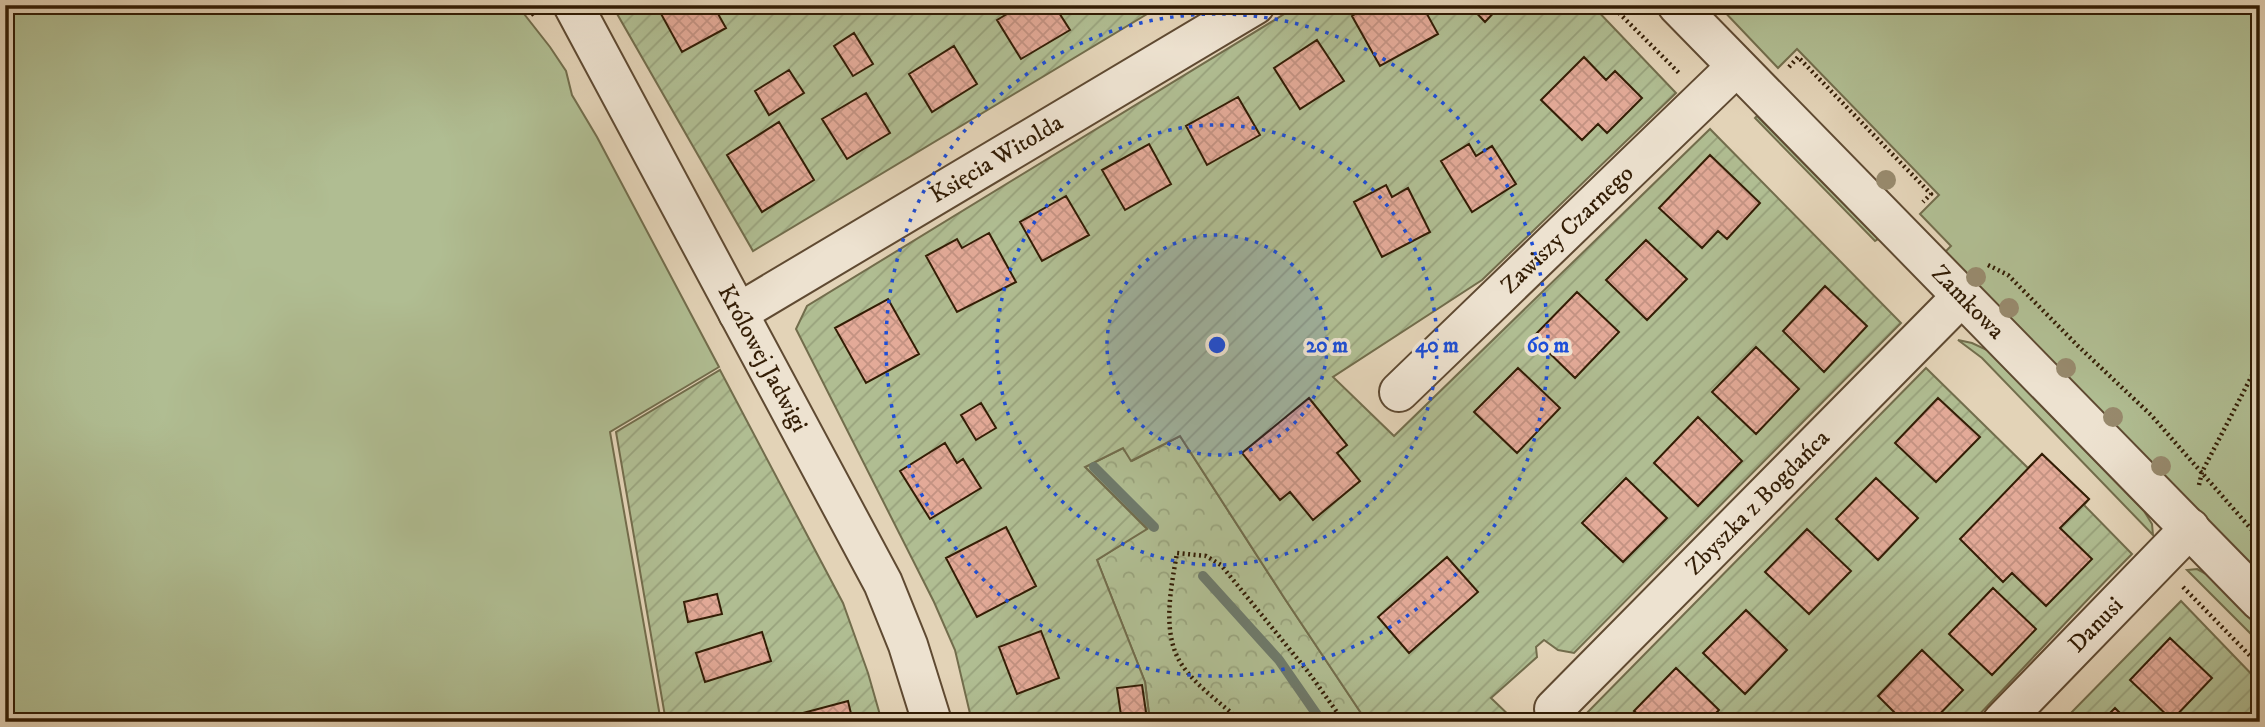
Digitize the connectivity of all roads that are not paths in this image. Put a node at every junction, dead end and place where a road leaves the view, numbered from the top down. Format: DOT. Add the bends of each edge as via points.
graph roads {
  1 [pos="1255,5"];
  2 [pos="1677,5"];
  3 [pos="574,6"];
  4 [pos="1736,67"];
  5 [pos="1961,297"];
  6 [pos="738,313"];
  7 [pos="1399,392"];
  8 [pos="2190,528"];
  9 [pos="2260,601"];
  10 [pos="1554,709"];
  11 [pos="932,722"];
  12 [pos="2002,722"];
  1 -- 6 [label="street, Księcia Witolda"];
  2 -- 4 [label="street, Zamkowa"];
  3 -- 6 [label="street, Królowej Jadwigi"];
  4 -- 5 [label="street, Zamkowa"];
  4 -- 7 [label="street, Zawiszy Czarnego"];
  5 -- 8 [label="street, Zamkowa"];
  5 -- 10 [label="street, Zbyszka z Bogdańca"];
  6 -- 11 [label="street, Królowej Jadwigi" via="883,583"];
  8 -- 9 [label="street, Zamkowa"];
  8 -- 12 [label="street, Danusi"];
}
